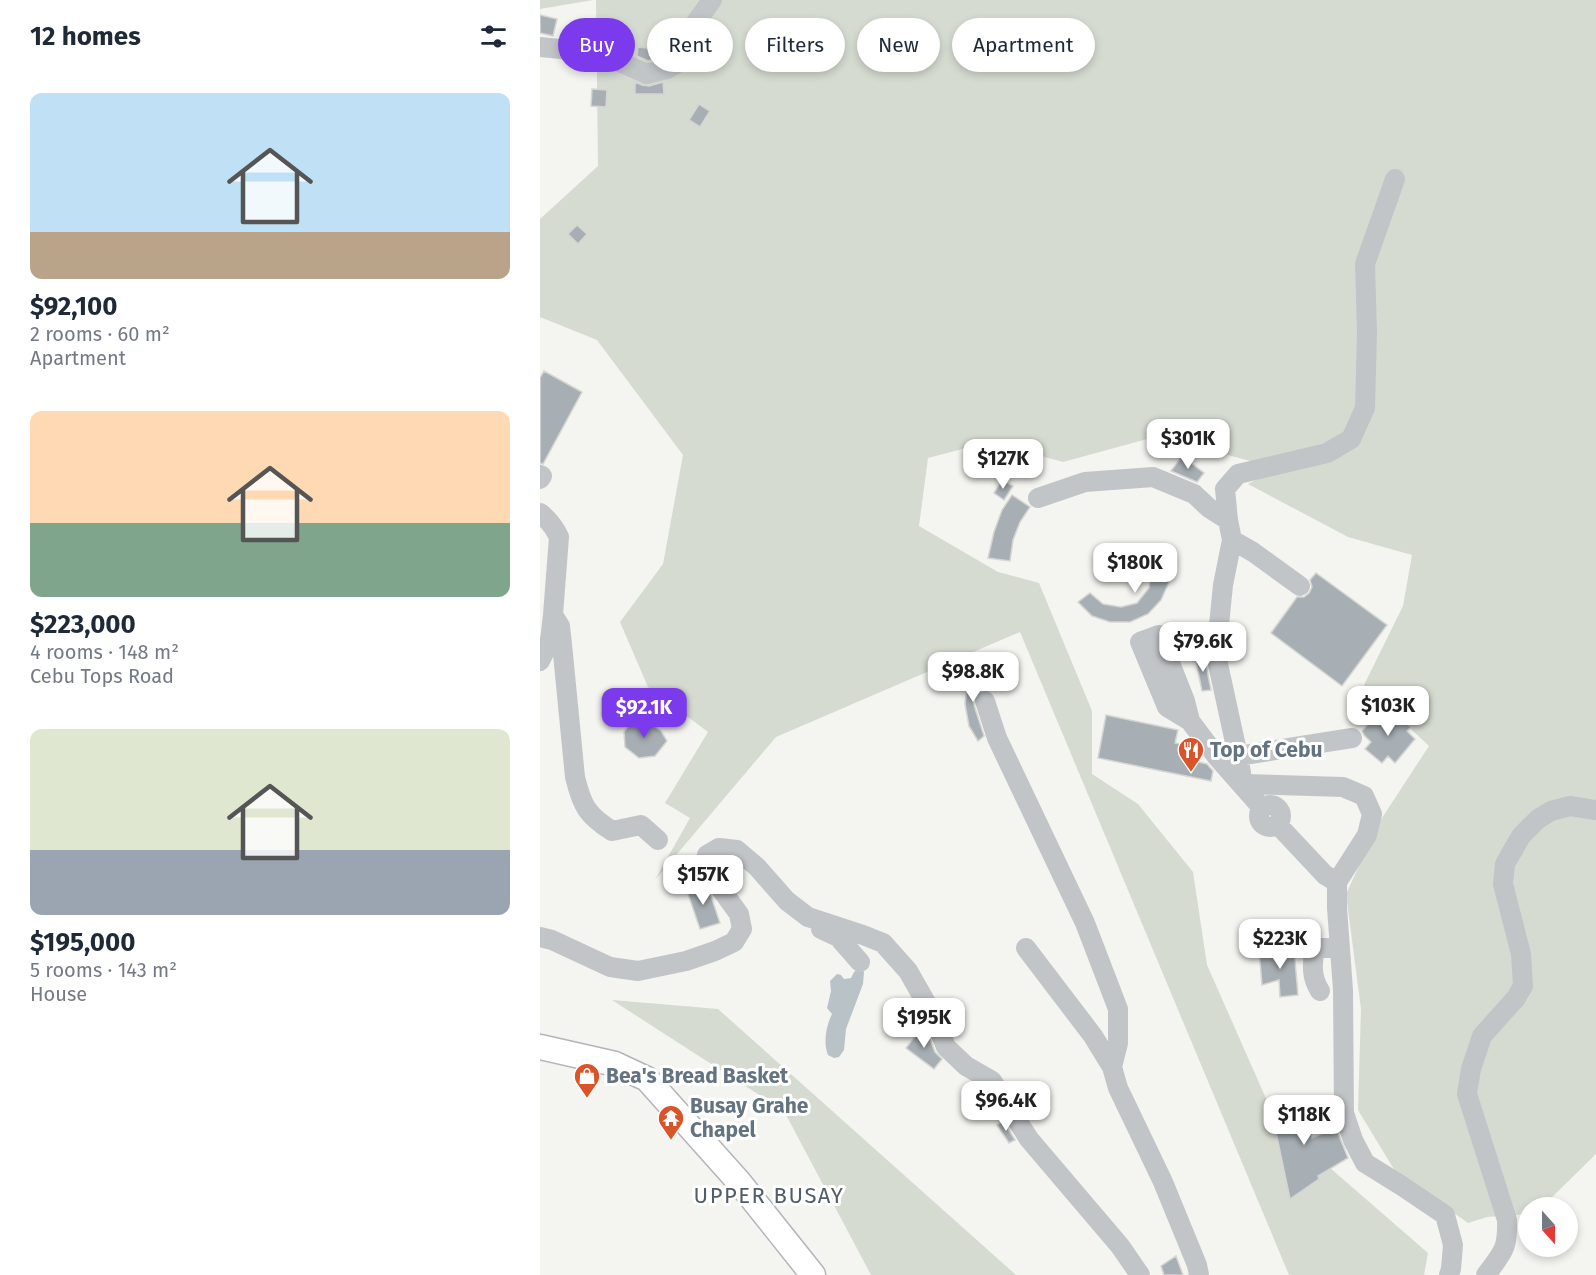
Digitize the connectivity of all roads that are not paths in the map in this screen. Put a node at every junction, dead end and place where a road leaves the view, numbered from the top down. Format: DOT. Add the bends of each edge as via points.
graph roads {
  1 [pos="712,0"];
  2 [pos="540,47"];
  3 [pos="1395,179"];
  4 [pos="1038,498"];
  5 [pos="540,513"];
  6 [pos="1228,520"];
  7 [pos="1232,540"];
  8 [pos="1300,586"];
  9 [pos="553,615"];
  10 [pos="540,661"];
  11 [pos="986,701"];
  12 [pos="1190,721"];
  13 [pos="1352,738"];
  14 [pos="1238,756"];
  15 [pos="1242,784"];
  16 [pos="1596,810"];
  17 [pos="658,840"];
  18 [pos="1337,882"];
  19 [pos="808,917"];
  20 [pos="540,937"];
  21 [pos="1026,948"];
  22 [pos="1339,948"];
  23 [pos="860,962"];
  24 [pos="1320,991"];
  25 [pos="540,1047"];
  26 [pos="1112,1067"];
  27 [pos="813,1275"];
  28 [pos="1140,1275"];
  29 [pos="1199,1275"];
  30 [pos="1449,1275"];
  31 [pos="1486,1275"];
  1 -- 2 [label="street" via="694,25 679,62 667,69 647,74 606,56"];
  3 -- 6 [label="street" via="1365,264 1365,408 1351,439 1327,453 1238,474 1225,489"];
  4 -- 6 [label="street" via="1085,482 1153,477 1194,494"];
  5 -- 9 [label="street" via="548,518 559,537"];
  6 -- 7 [label="street"];
  7 -- 8 [label="street"];
  7 -- 14 [label="street" via="1216,655"];
  9 -- 10 [label="street" via="550,640"];
  9 -- 17 [label="street" via="560,626 579,795 586,810 612,831 641,825"];
  11 -- 26 [label="street" via="997,738 1085,923 1118,1009 1118,1044"];
  12 -- 15 [label="street"];
  13 -- 14 [label="street"];
  14 -- 15 [label="street"];
  15 -- 18 [label="street" via="1262,808 1258,817 1263,826 1278,825 1325,875"];
  15 -- 18 [label="street" via="1343,787 1364,796 1372,814 1367,835"];
  16 -- 31 [label="street" via="1570,806 1551,811 1521,836 1505,864 1503,884 1521,954 1523,986 1482,1036 1467,1094 1507,1220 1508,1239"];
  18 -- 22 [label="street"];
  19 -- 20 [label="street" via="737,850 719,848 707,855 705,867 739,914 742,929 737,946 638,971 610,967"];
  19 -- 23 [label="street" via="816,927 838,937"];
  19 -- 28 [label="street" via="883,943 908,971 946,1047 966,1066 992,1081 1029,1139"];
  21 -- 26 [label="street"];
  22 -- 24 [label="street" via="1315,948 1311,968"];
  22 -- 30 [label="street" via="1344,1113 1353,1140 1365,1162 1445,1215 1453,1245"];
  25 -- 27 [label="main road" via="615,1064 647,1079 739,1182"];
  26 -- 29 [label="street"];
}
